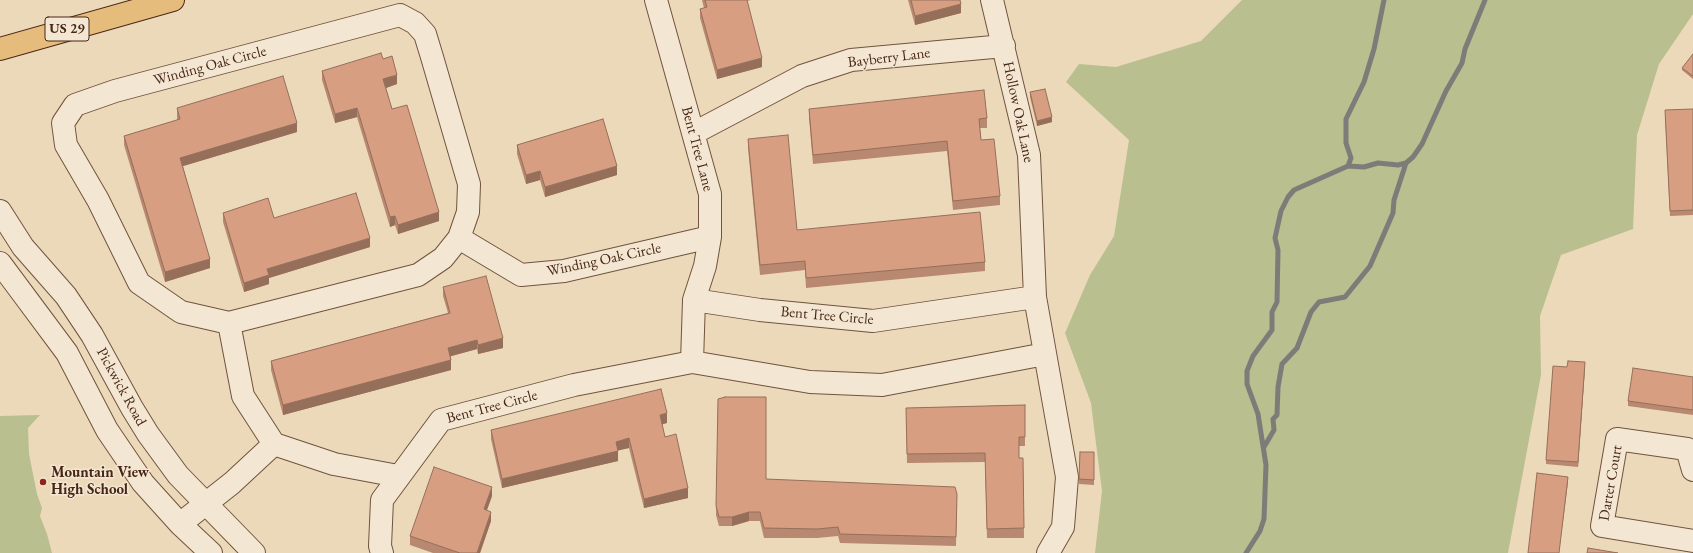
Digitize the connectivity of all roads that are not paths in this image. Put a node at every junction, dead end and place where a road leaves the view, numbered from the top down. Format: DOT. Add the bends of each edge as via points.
graph roads {
  1 [pos="173,0"];
  2 [pos="656,0"];
  3 [pos="992,0"];
  4 [pos="1004,46"];
  5 [pos="0,49"];
  6 [pos="694,133"];
  7 [pos="0,211"];
  8 [pos="710,237"];
  9 [pos="459,238"];
  10 [pos="0,263"];
  11 [pos="1035,297"];
  12 [pos="694,300"];
  13 [pos="229,324"];
  14 [pos="1045,354"];
  15 [pos="692,362"];
  16 [pos="274,444"];
  17 [pos="1693,470"];
  18 [pos="398,476"];
  19 [pos="206,504"];
  20 [pos="180,524"];
  21 [pos="1693,541"];
  22 [pos="211,553"];
  23 [pos="254,553"];
  24 [pos="382,553"];
  25 [pos="1048,553"];
  1 -- 5 [label="main road, US 29"];
  2 -- 6 [label="street, Bent Tree Lane"];
  3 -- 4 [label="street, Hollow Oak Lane"];
  4 -- 6 [label="street, Bayberry Lane" via="851,60 802,76"];
  4 -- 11 [label="street, Hollow Oak Lane" via="1029,155"];
  6 -- 8 [label="street, Bent Tree Lane" via="710,194"];
  7 -- 19 [label="street, Pickwick Road" via="23,247 66,296 92,335 148,434 178,475"];
  8 -- 9 [label="street, Winding Oak Circle" via="564,271 521,275"];
  8 -- 12 [label="street, Bent Tree Lane" via="705,266"];
  9 -- 13 [label="street, Winding Oak Circle" via="443,258 418,275"];
  9 -- 13 [label="street, Winding Oak Circle" via="468,212 469,184 425,34 415,23 400,15 115,91 75,105 63,123 66,144 98,200 139,283 181,312"];
  10 -- 20 [label="street, Pickwick Road" via="67,352 107,430 125,457 143,483"];
  11 -- 12 [label="street, Bent Tree Circle" via="873,321 760,310"];
  11 -- 14 [label="street"];
  12 -- 15 [label="street"];
  13 -- 16 [label="street" via="243,396"];
  14 -- 15 [label="street, Bent Tree Circle" via="882,385 810,382"];
  14 -- 25 [label="street" via="1067,477 1063,527"];
  15 -- 18 [label="street, Bent Tree Circle" via="574,385 441,420"];
  16 -- 18 [label="street" via="334,464"];
  16 -- 19 [label="street"];
  17 -- 21 [label="street, Darter Court" via="1688,450 1617,439 1602,526"];
  18 -- 24 [label="street, Bent Tree Circle" via="382,500"];
  19 -- 20 [label="street"];
  19 -- 23 [label="street, Pickwick Road"];
  20 -- 22 [label="street, Pickwick Road"];
}
